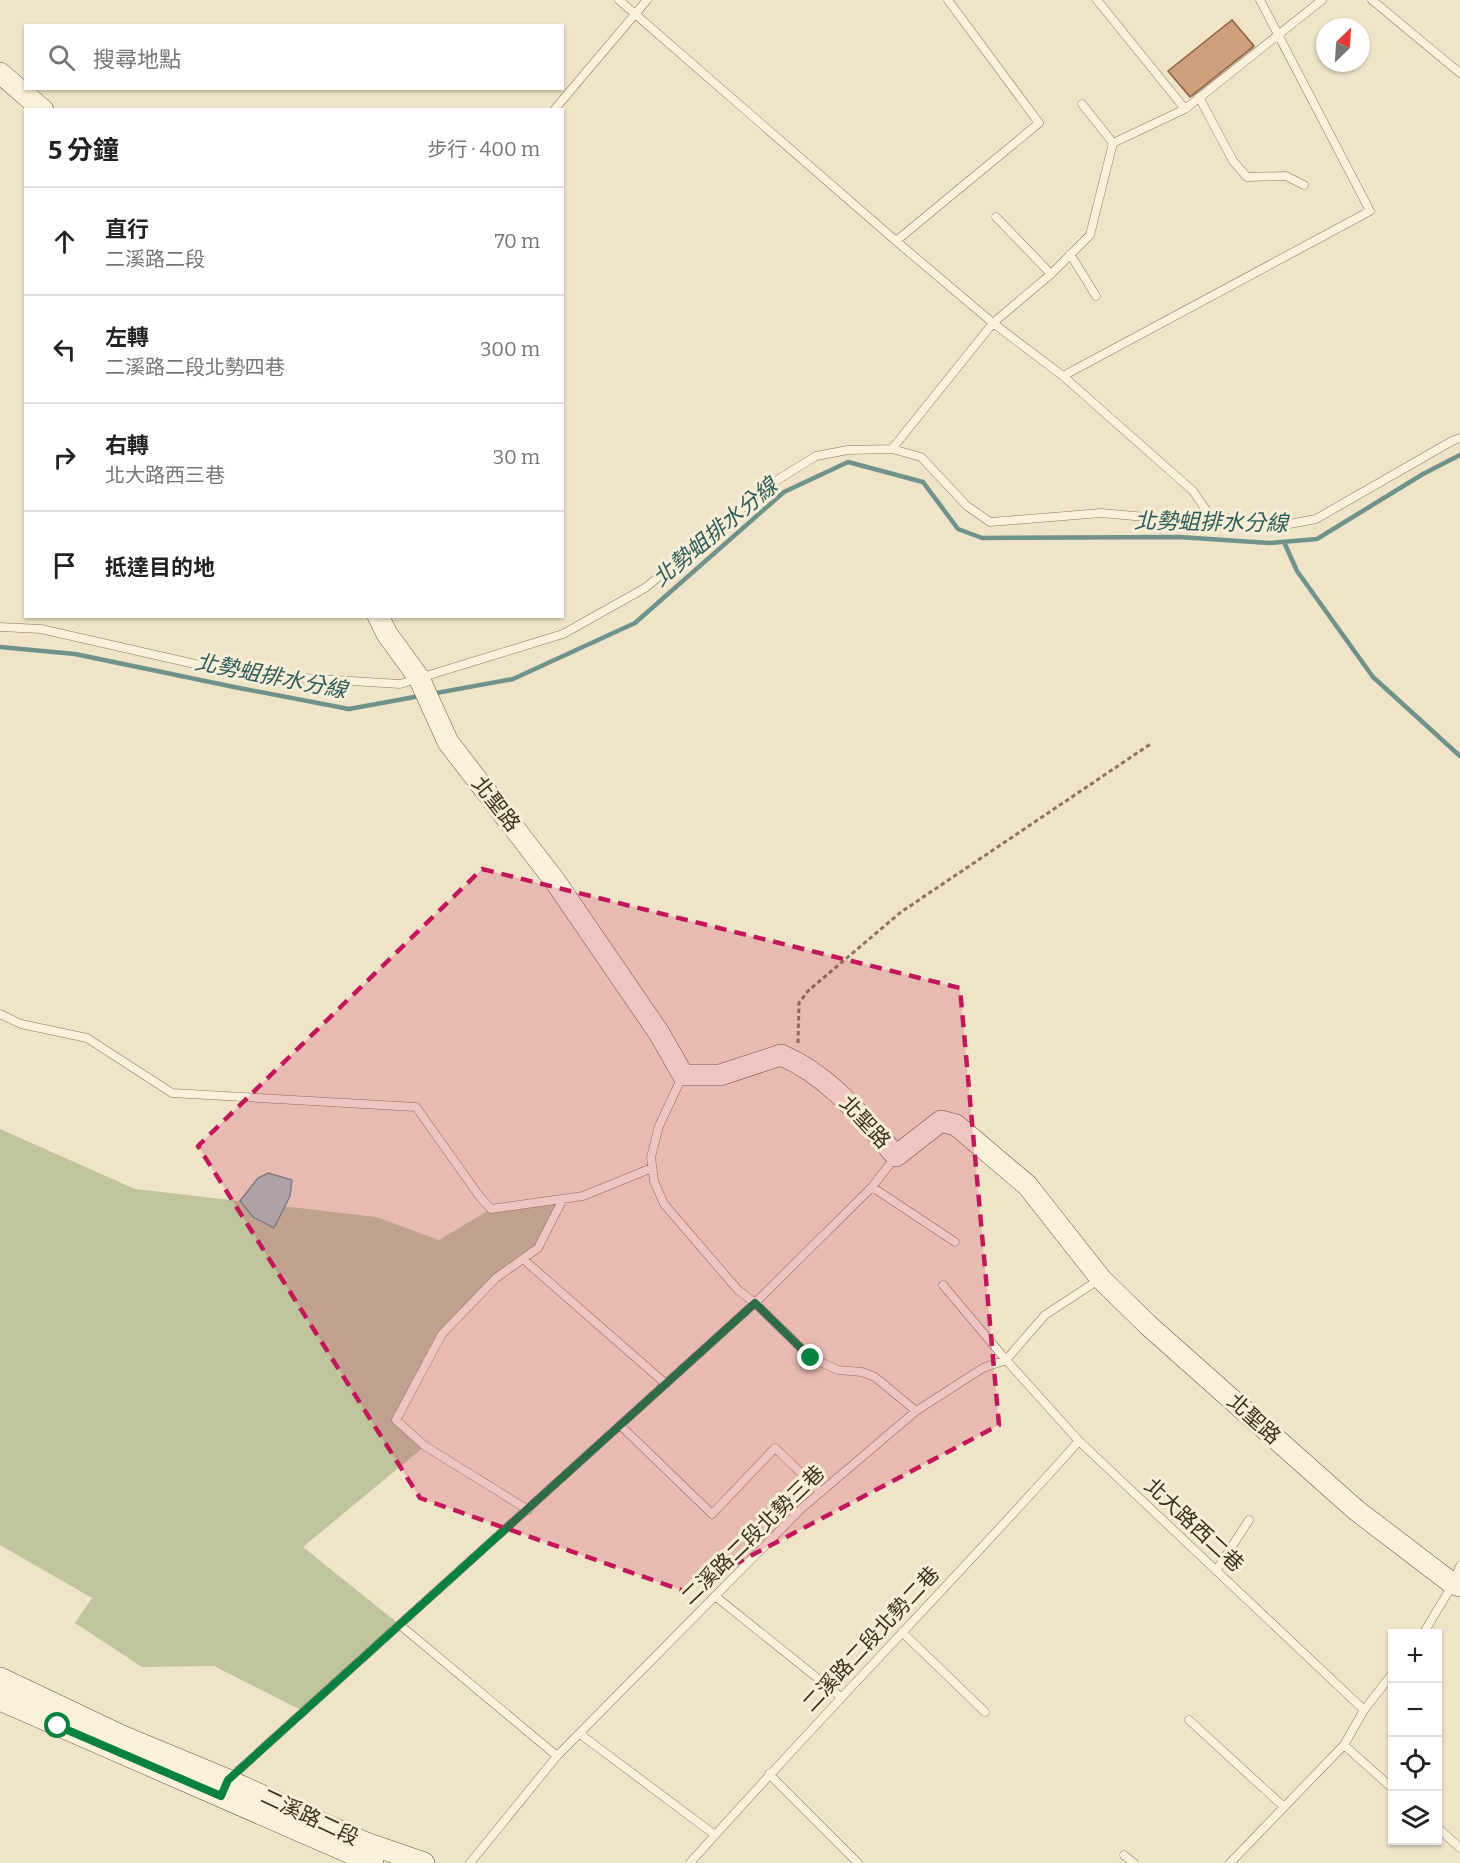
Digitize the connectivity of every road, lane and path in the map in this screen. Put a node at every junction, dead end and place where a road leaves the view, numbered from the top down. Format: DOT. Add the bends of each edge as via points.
graph roads {
  1 [pos="619,0"];
  2 [pos="647,0"];
  3 [pos="948,0"];
  4 [pos="1260,0"];
  5 [pos="1322,0"];
  6 [pos="1372,0"];
  7 [pos="1098,1"];
  8 [pos="636,14"];
  9 [pos="1280,35"];
  10 [pos="0,73"];
  11 [pos="1460,73"];
  12 [pos="1199,97"];
  13 [pos="1082,104"];
  14 [pos="42,108"];
  15 [pos="556,108"];
  16 [pos="1185,109"];
  17 [pos="1113,143"];
  18 [pos="1304,185"];
  19 [pos="996,217"];
  20 [pos="896,241"];
  21 [pos="1070,254"];
  22 [pos="1051,274"];
  23 [pos="1096,296"];
  24 [pos="993,323"];
  25 [pos="1063,376"];
  26 [pos="1460,438"];
  27 [pos="892,449"];
  28 [pos="1215,523"];
  29 [pos="379,618"];
  30 [pos="0,627"];
  31 [pos="424,689"];
  32 [pos="1152,743"];
  33 [pos="0,1014"];
  34 [pos="799,1062"];
  35 [pos="683,1075"];
  36 [pos="896,1156"];
  37 [pos="652,1167"];
  38 [pos="872,1187"];
  39 [pos="563,1199"];
  40 [pos="955,1242"];
  41 [pos="523,1259"];
  42 [pos="1101,1279"];
  43 [pos="943,1285"];
  44 [pos="755,1303"];
  45 [pos="1006,1360"];
  46 [pos="666,1384"];
  47 [pos="916,1411"];
  48 [pos="620,1425"];
  49 [pos="1079,1441"];
  50 [pos="821,1492"];
  51 [pos="528,1510"];
  52 [pos="1250,1520"];
  53 [pos="1216,1570"];
  54 [pos="1458,1578"];
  55 [pos="715,1596"];
  56 [pos="400,1625"];
  57 [pos="1426,1629"];
  58 [pos="902,1632"];
  59 [pos="0,1678"];
  60 [pos="1388,1679"];
  61 [pos="841,1697"];
  62 [pos="0,1700"];
  63 [pos="1364,1710"];
  64 [pos="985,1712"];
  65 [pos="1189,1720"];
  66 [pos="580,1734"];
  67 [pos="1344,1745"];
  68 [pos="557,1756"];
  69 [pos="769,1774"];
  70 [pos="1388,1784"];
  71 [pos="225,1788"];
  72 [pos="1284,1807"];
  73 [pos="1442,1832"];
  74 [pos="715,1835"];
  75 [pos="1460,1848"];
  76 [pos="1124,1855"];
  77 [pos="373,1863"];
  78 [pos="424,1863"];
  79 [pos="470,1863"];
  80 [pos="690,1863"];
  81 [pos="858,1863"];
  82 [pos="1134,1863"];
  83 [pos="1230,1863"];
  1 -- 8 [label="lane"];
  2 -- 8 [label="lane"];
  3 -- 20 [label="lane" via="1039,123"];
  4 -- 9 [label="lane"];
  5 -- 9 [label="lane"];
  6 -- 11 [label="lane"];
  7 -- 16 [label="lane"];
  8 -- 15 [label="lane"];
  8 -- 20 [label="lane"];
  9 -- 12 [label="lane"];
  9 -- 25 [label="lane" via="1370,211"];
  10 -- 14 [label="street"];
  12 -- 16 [label="lane"];
  12 -- 18 [label="lane" via="1233,161 1247,177 1286,176"];
  13 -- 17 [label="lane"];
  16 -- 17 [label="lane"];
  17 -- 21 [label="lane" via="1090,235"];
  19 -- 22 [label="lane"];
  20 -- 24 [label="lane"];
  21 -- 22 [label="lane"];
  21 -- 23 [label="lane"];
  22 -- 24 [label="lane"];
  24 -- 25 [label="lane"];
  24 -- 27 [label="lane"];
  25 -- 28 [label="lane" via="1193,490"];
  26 -- 28 [label="lane" via="1316,519 1268,528"];
  27 -- 28 [label="lane" via="921,457 967,506 990,522 1101,513"];
  27 -- 31 [label="lane" via="848,450 816,456 774,482 645,588 562,634"];
  29 -- 31 [label="street, 北聖路"];
  30 -- 31 [label="lane" via="41,629 238,674 400,684"];
  31 -- 35 [label="street, 北聖路" via="448,742 555,881 659,1033"];
  32 -- 34 [label="path" via="901,912 808,991 799,1003"];
  33 -- 39 [label="lane" via="21,1024 87,1038 172,1093 416,1107 491,1209"];
  34 -- 35 [label="street" via="781,1055 720,1075"];
  34 -- 36 [label="street, 北聖路" via="849,1101"];
  35 -- 37 [label="lane" via="659,1126"];
  36 -- 38 [label="lane"];
  36 -- 42 [label="street, 北聖路" via="941,1121 956,1125 1027,1185"];
  37 -- 39 [label="lane" via="583,1196"];
  37 -- 44 [label="lane" via="664,1204 738,1290"];
  38 -- 40 [label="lane"];
  38 -- 44 [label="lane"];
  39 -- 41 [label="lane" via="538,1248"];
  41 -- 46 [label="lane"];
  41 -- 51 [label="lane" via="496,1278 442,1334 396,1420 425,1446"];
  42 -- 45 [label="lane, 二溪路二段北勢三巷" via="1046,1315"];
  42 -- 54 [label="street, 北聖路" via="1356,1510"];
  43 -- 45 [label="lane, 北大路西二巷"];
  44 -- 46 [label="lane"];
  44 -- 47 [label="lane" via="811,1358 838,1370 874,1377"];
  45 -- 47 [label="lane, 二溪路二段北勢三巷" via="983,1368"];
  45 -- 49 [label="lane, 北大路西二巷"];
  46 -- 48 [label="lane"];
  47 -- 50 [label="lane, 二溪路二段北勢三巷"];
  48 -- 50 [label="lane" via="712,1514 775,1448"];
  48 -- 51 [label="lane"];
  49 -- 53 [label="lane, 北大路西二巷"];
  49 -- 58 [label="lane, 二溪路二段北勢二巷"];
  50 -- 55 [label="lane, 二溪路二段北勢三巷"];
  51 -- 56 [label="lane"];
  52 -- 53 [label="lane"];
  53 -- 63 [label="lane, 北大路西二巷"];
  54 -- 57 [label="lane"];
  55 -- 61 [label="lane"];
  55 -- 66 [label="lane, 二溪路二段北勢三巷"];
  56 -- 68 [label="lane"];
  56 -- 71 [label="lane"];
  58 -- 61 [label="lane, 二溪路二段北勢二巷"];
  58 -- 64 [label="lane"];
  59 -- 71 [label="street, 二溪路二段"];
  60 -- 63 [label="lane"];
  61 -- 69 [label="lane, 二溪路二段北勢二巷"];
  62 -- 71 [label="street, 二溪路二段"];
  63 -- 67 [label="lane"];
  65 -- 72 [label="lane"];
  66 -- 68 [label="lane, 二溪路二段北勢三巷"];
  66 -- 74 [label="lane"];
  67 -- 70 [label="lane"];
  67 -- 72 [label="lane"];
  68 -- 79 [label="lane, 二溪路二段北勢三巷"];
  69 -- 74 [label="lane, 二溪路二段北勢二巷"];
  69 -- 81 [label="lane"];
  71 -- 77 [label="street, 二溪路二段"];
  71 -- 78 [label="street, 二溪路二段"];
  72 -- 83 [label="lane"];
  73 -- 75 [label="lane"];
  74 -- 80 [label="lane, 二溪路二段北勢二巷"];
  76 -- 82 [label="lane"];
}
